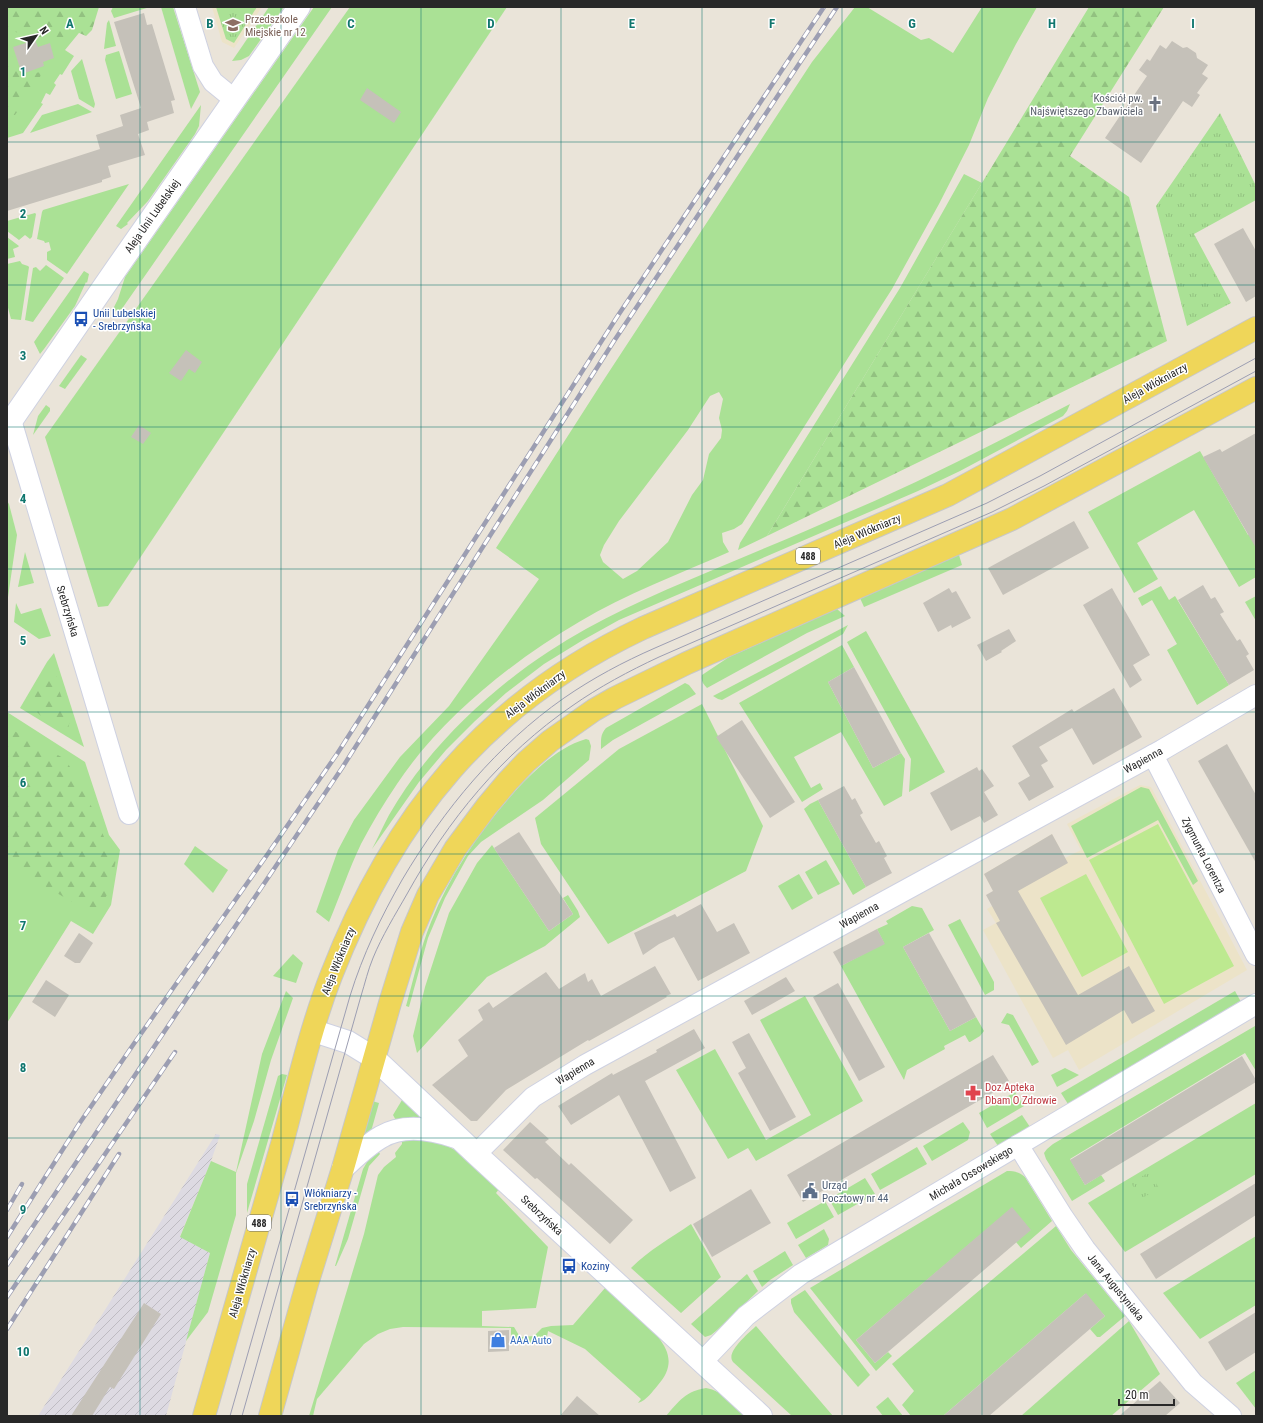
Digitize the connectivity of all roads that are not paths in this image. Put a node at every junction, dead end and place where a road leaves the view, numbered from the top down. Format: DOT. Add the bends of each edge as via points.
graph roads {
  1 [pos="185,7"];
  2 [pos="299,7"];
  3 [pos="235,100"];
  4 [pos="1256,328"];
  5 [pos="1256,388"];
  6 [pos="8,418"];
  7 [pos="1256,695"];
  8 [pos="1153,755"];
  9 [pos="129,814"];
  10 [pos="1256,955"];
  11 [pos="1256,1004"];
  12 [pos="314,1031"];
  13 [pos="374,1058"];
  14 [pos="1018,1145"];
  15 [pos="468,1146"];
  16 [pos="343,1168"];
  17 [pos="702,1362"];
  18 [pos="204,1416"];
  19 [pos="270,1416"];
  20 [pos="761,1416"];
  21 [pos="1231,1416"];
  1 -- 3 [label="street" via="203,66 213,82"];
  2 -- 3 [label="main road, Aleja Unii Lubelskiej"];
  3 -- 6 [label="main road, Aleja Unii Lubelskiej"];
  4 -- 12 [label="main road, Aleja Włókniarzy / 488" via="948,495 622,638 575,664 537,691 468,751 401,835 368,892 351,929 331,976"];
  5 -- 13 [label="main road" via="1012,519 635,687 594,710 550,741 526,762 487,806 442,869 412,932"];
  6 -- 9 [label="street, Srebrzyńska"];
  7 -- 8 [label="street, Wapienna"];
  8 -- 10 [label="street, Zygmunta Lorentza"];
  8 -- 15 [label="street, Wapienna" via="585,1064 532,1098"];
  11 -- 14 [label="street, Michała Ossowskiego"];
  12 -- 13 [label="main road, Srebrzyńska" via="348,1042"];
  12 -- 18 [label="main road, Aleja Włókniarzy / 488"];
  13 -- 15 [label="main road, Srebrzyńska"];
  13 -- 16 [label="main road"];
  14 -- 17 [label="street, Michała Ossowskiego" via="801,1274 746,1316"];
  14 -- 21 [label="street, Jana Augustyniaka" via="1085,1249 1193,1383"];
  15 -- 16 [label="main road" via="430,1130 410,1128 379,1138"];
  15 -- 17 [label="main road, Srebrzyńska"];
  16 -- 19 [label="main road"];
  17 -- 20 [label="main road, Srebrzyńska"];
}
